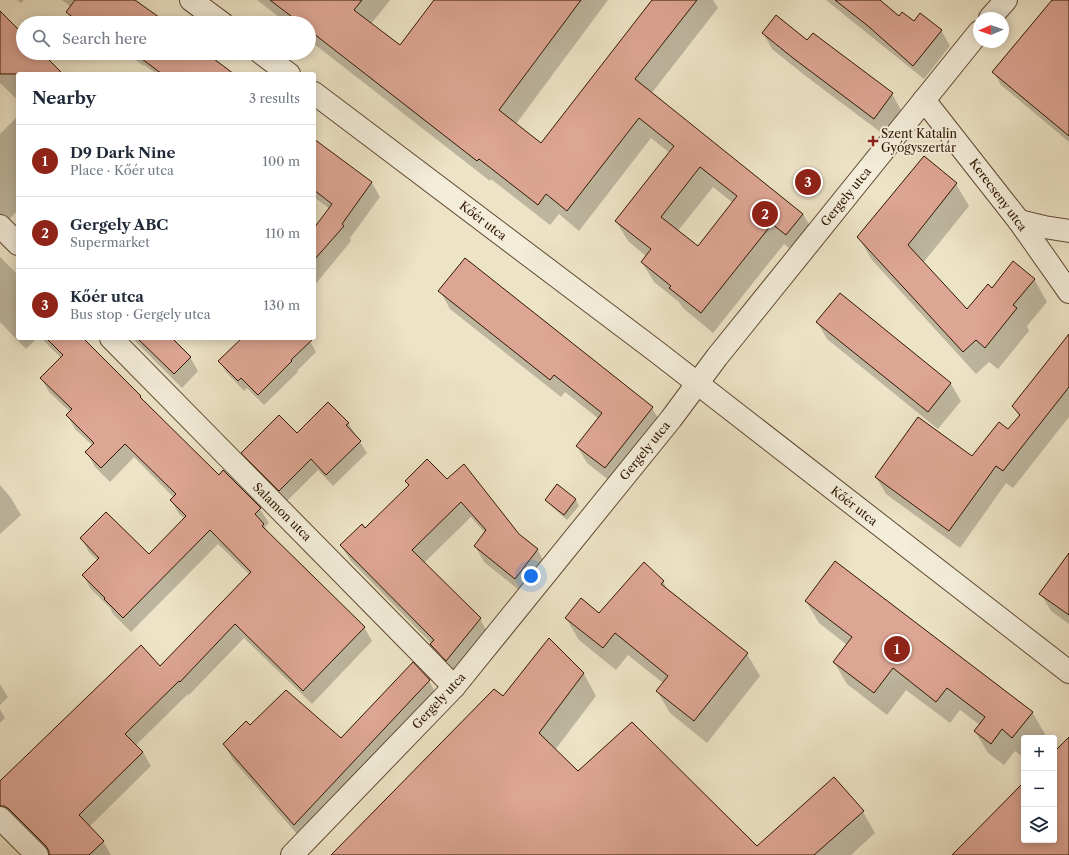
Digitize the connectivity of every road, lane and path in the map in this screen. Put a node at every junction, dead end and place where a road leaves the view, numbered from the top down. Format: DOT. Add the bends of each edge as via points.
graph roads {
  1 [pos="192,0"];
  2 [pos="1006,0"];
  3 [pos="995,12"];
  4 [pos="213,16"];
  5 [pos="973,39"];
  6 [pos="270,60"];
  7 [pos="286,72"];
  8 [pos="316,95"];
  9 [pos="924,100"];
  10 [pos="1019,222"];
  11 [pos="0,226"];
  12 [pos="1069,231"];
  13 [pos="16,242"];
  14 [pos="1069,292"];
  15 [pos="113,340"];
  16 [pos="697,384"];
  17 [pos="1069,672"];
  18 [pos="454,687"];
  19 [pos="0,818"];
  20 [pos="36,855"];
  21 [pos="292,855"];
  1 -- 4 [label="street"];
  2 -- 3 [label="street"];
  5 -- 9 [label="street, Gergely utca"];
  6 -- 7 [label="street"];
  8 -- 16 [label="street, Kőér utca"];
  9 -- 10 [label="street, Kerecseny utca"];
  9 -- 16 [label="street, Gergely utca"];
  10 -- 12 [label="street"];
  10 -- 14 [label="street, Kerecseny utca"];
  11 -- 13 [label="street"];
  15 -- 18 [label="street, Salamon utca"];
  16 -- 17 [label="street, Kőér utca"];
  16 -- 18 [label="street, Gergely utca"];
  18 -- 21 [label="street, Gergely utca"];
  19 -- 20 [label="street"];
}
